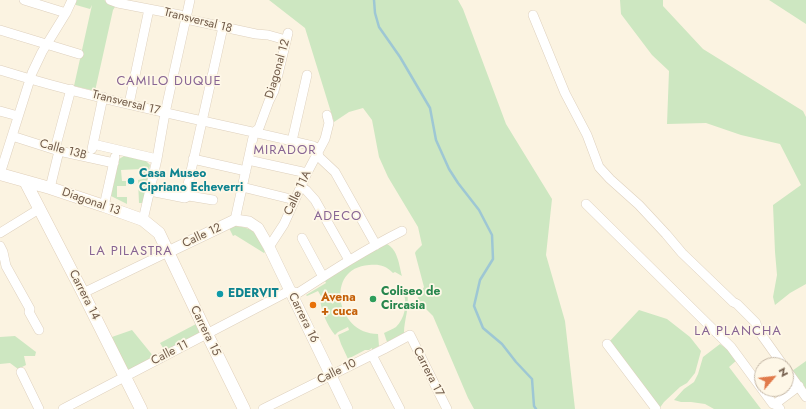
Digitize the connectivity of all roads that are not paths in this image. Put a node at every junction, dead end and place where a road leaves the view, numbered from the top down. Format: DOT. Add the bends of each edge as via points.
graph roads {
  1 [pos="24,0"];
  2 [pos="72,0"];
  3 [pos="110,0"];
  4 [pos="190,0"];
  5 [pos="149,9"];
  6 [pos="66,13"];
  7 [pos="533,15"];
  8 [pos="186,19"];
  9 [pos="223,27"];
  10 [pos="0,30"];
  11 [pos="287,36"];
  12 [pos="47,44"];
  13 [pos="79,54"];
  14 [pos="0,70"];
  15 [pos="308,75"];
  16 [pos="29,79"];
  17 [pos="71,89"];
  18 [pos="103,97"];
  19 [pos="129,104"];
  20 [pos="0,111"];
  21 [pos="165,113"];
  22 [pos="327,115"];
  23 [pos="18,116"];
  24 [pos="202,120"];
  25 [pos="254,132"];
  26 [pos="12,136"];
  27 [pos="292,141"];
  28 [pos="93,144"];
  29 [pos="57,150"];
  30 [pos="117,150"];
  31 [pos="318,152"];
  32 [pos="90,157"];
  33 [pos="157,159"];
  34 [pos="193,159"];
  35 [pos="248,160"];
  36 [pos="114,163"];
  37 [pos="246,171"];
  38 [pos="307,173"];
  39 [pos="0,174"];
  40 [pos="25,181"];
  41 [pos="242,187"];
  42 [pos="301,187"];
  43 [pos="50,188"];
  44 [pos="150,191"];
  45 [pos="185,198"];
  46 [pos="213,200"];
  47 [pos="295,200"];
  48 [pos="586,204"];
  49 [pos="104,206"];
  50 [pos="39,209"];
  51 [pos="143,220"];
  52 [pos="235,220"];
  53 [pos="402,231"];
  54 [pos="0,233"];
  55 [pos="302,238"];
  56 [pos="376,245"];
  57 [pos="0,246"];
  58 [pos="269,247"];
  59 [pos="168,252"];
  60 [pos="349,260"];
  61 [pos="323,277"];
  62 [pos="289,291"];
  63 [pos="83,293"];
  64 [pos="38,330"];
  65 [pos="207,334"];
  66 [pos="410,335"];
  67 [pos="607,344"];
  68 [pos="372,355"];
  69 [pos="777,357"];
  70 [pos="21,372"];
  71 [pos="331,375"];
  72 [pos="126,377"];
  73 [pos="794,379"];
  74 [pos="799,386"];
  75 [pos="806,397"];
  76 [pos="778,407"];
  77 [pos="39,409"];
  78 [pos="63,409"];
  79 [pos="142,409"];
  80 [pos="244,409"];
  81 [pos="263,409"];
  82 [pos="347,409"];
  83 [pos="400,409"];
  84 [pos="447,409"];
  85 [pos="656,409"];
  1 -- 6 [label="street"];
  2 -- 6 [label="street"];
  3 -- 5 [label="street, Transversal 18"];
  4 -- 8 [label="street"];
  5 -- 8 [label="street, Transversal 18" via="180,15"];
  5 -- 19 [label="street"];
  6 -- 12 [label="street"];
  7 -- 69 [label="street" via="564,92 587,135 600,167 682,253 756,323 758,330"];
  8 -- 9 [label="street, Transversal 18"];
  8 -- 21 [label="street"];
  9 -- 11 [label="street, Transversal 18" via="256,34"];
  9 -- 24 [label="street"];
  10 -- 12 [label="street"];
  11 -- 25 [label="street, Diagonal 12" via="274,91 259,128"];
  12 -- 13 [label="street"];
  12 -- 16 [label="street"];
  14 -- 16 [label="street, Transversal 17"];
  15 -- 27 [label="street"];
  16 -- 17 [label="street, Transversal 17"];
  16 -- 23 [label="street"];
  17 -- 18 [label="street, Transversal 17"];
  17 -- 29 [label="street"];
  18 -- 19 [label="street, Transversal 17"];
  18 -- 28 [label="street"];
  19 -- 21 [label="street, Transversal 17"];
  20 -- 23 [label="street"];
  21 -- 24 [label="street, Transversal 17"];
  21 -- 33 [label="street"];
  22 -- 31 [label="street, Calle 11A" via="329,123"];
  23 -- 26 [label="street"];
  24 -- 25 [label="street, Transversal 17"];
  24 -- 34 [label="street"];
  25 -- 27 [label="street"];
  25 -- 35 [label="street, Diagonal 12"];
  26 -- 29 [label="street, Calle 13B"];
  26 -- 39 [label="street"];
  27 -- 31 [label="street" via="313,146"];
  28 -- 30 [label="street"];
  28 -- 32 [label="street"];
  29 -- 32 [label="street, Calle 13B"];
  29 -- 43 [label="street"];
  30 -- 33 [label="street"];
  30 -- 36 [label="street"];
  31 -- 38 [label="street, Calle 11A"];
  31 -- 56 [label="street" via="319,157 335,172"];
  32 -- 36 [label="street, Calle 13B"];
  33 -- 44 [label="street"];
  34 -- 37 [label="street"];
  34 -- 45 [label="street"];
  35 -- 37 [label="street, Diagonal 12"];
  35 -- 38 [label="street"];
  36 -- 49 [label="street"];
  37 -- 41 [label="street, Diagonal 12"];
  38 -- 42 [label="street, Calle 11A"];
  39 -- 40 [label="main road, Diagonal 13"];
  40 -- 43 [label="main road, Diagonal 13"];
  40 -- 50 [label="main road, Carrera 14"];
  41 -- 47 [label="street"];
  41 -- 52 [label="street, Diagonal 12"];
  42 -- 47 [label="street, Calle 11A"];
  42 -- 60 [label="street" via="315,200"];
  43 -- 49 [label="main road, Diagonal 13"];
  44 -- 45 [label="street"];
  44 -- 51 [label="street"];
  45 -- 46 [label="street" via="189,196"];
  47 -- 58 [label="street, Calle 11A"];
  48 -- 76 [label="street" via="731,347 773,404"];
  49 -- 51 [label="main road, Diagonal 13"];
  50 -- 54 [label="street"];
  50 -- 63 [label="main road, Carrera 14"];
  51 -- 59 [label="main road, Diagonal 13" via="159,233"];
  52 -- 58 [label="street, Carrera 16" via="249,222 258,228"];
  52 -- 59 [label="street, Calle 12"];
  53 -- 56 [label="street, Calle 11"];
  55 -- 61 [label="street"];
  56 -- 60 [label="street, Calle 11"];
  57 -- 64 [label="street" via="6,266 30,309 29,312"];
  58 -- 62 [label="street, Carrera 16"];
  59 -- 63 [label="street, Calle 12"];
  59 -- 65 [label="main road, Carrera 15"];
  60 -- 61 [label="street, Calle 11"];
  61 -- 62 [label="street, Calle 11" via="298,293"];
  62 -- 65 [label="street, Calle 11"];
  62 -- 71 [label="street, Carrera 16"];
  63 -- 72 [label="main road, Carrera 14"];
  65 -- 72 [label="street, Calle 11"];
  65 -- 80 [label="main road, Carrera 15"];
  66 -- 68 [label="street, Calle 10"];
  66 -- 84 [label="street, Carrera 17"];
  67 -- 85 [label="street"];
  68 -- 71 [label="street, Calle 10"];
  68 -- 83 [label="street"];
  70 -- 77 [label="street"];
  71 -- 81 [label="street, Calle 10"];
  71 -- 82 [label="street, Carrera 16"];
  72 -- 78 [label="street, Calle 11"];
  72 -- 79 [label="main road, Carrera 14"];
  73 -- 74 [label="street"];
  74 -- 75 [label="street"];
  74 -- 76 [label="street"];
}
